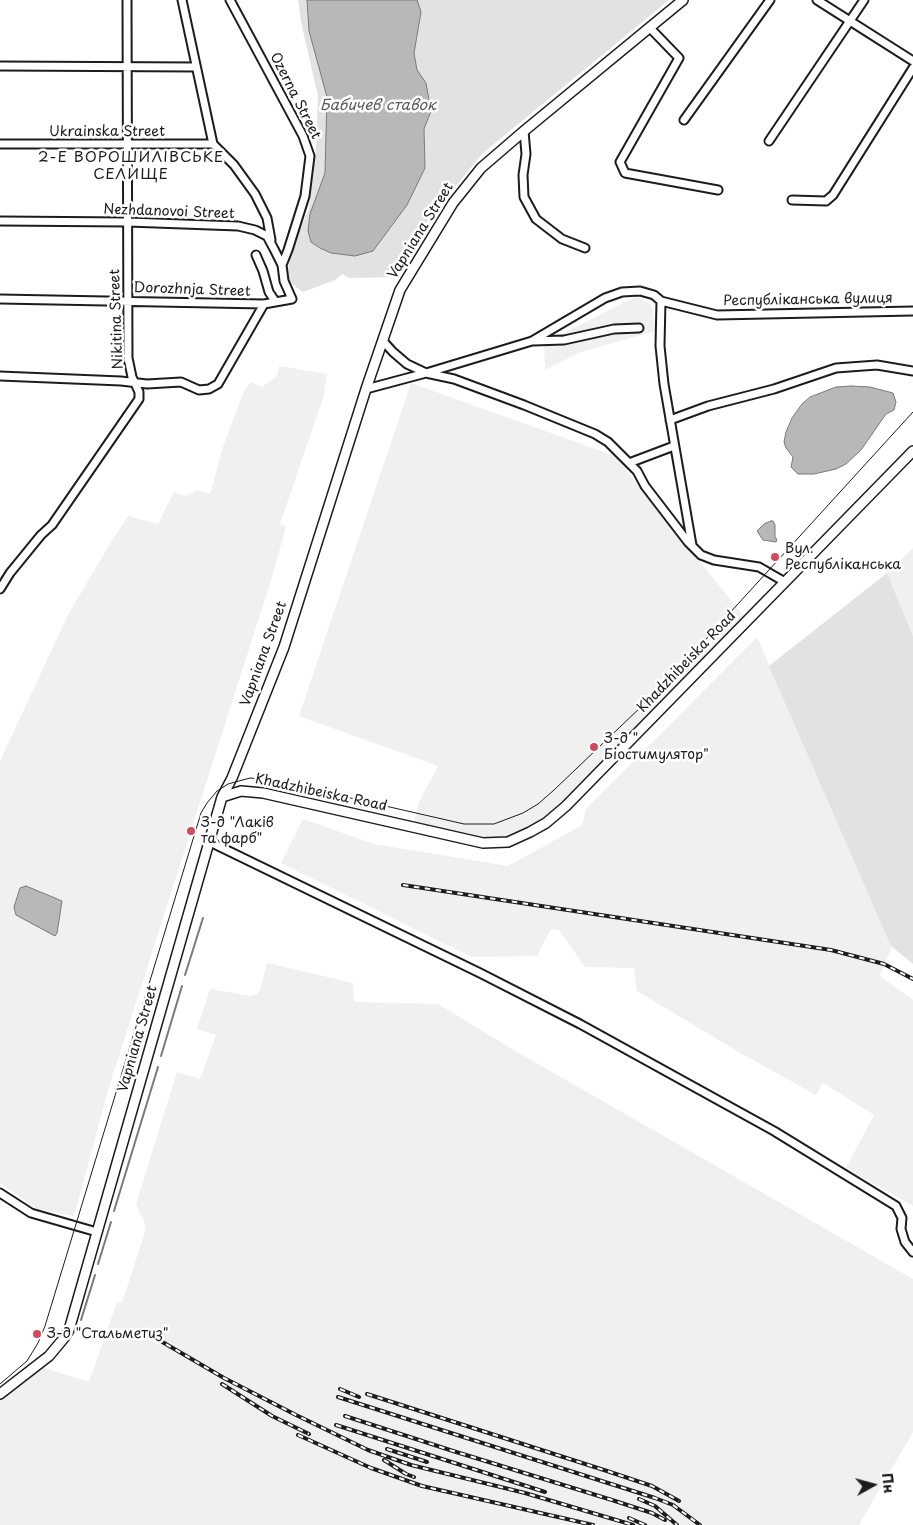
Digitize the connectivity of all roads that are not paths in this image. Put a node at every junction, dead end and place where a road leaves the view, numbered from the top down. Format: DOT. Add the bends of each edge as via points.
graph roads {
  1 [pos="127,0"];
  2 [pos="182,0"];
  3 [pos="230,0"];
  4 [pos="683,0"];
  5 [pos="770,0"];
  6 [pos="817,0"];
  7 [pos="864,0"];
  8 [pos="850,21"];
  9 [pos="650,28"];
  10 [pos="913,61"];
  11 [pos="0,66"];
  12 [pos="128,67"];
  13 [pos="196,67"];
  14 [pos="913,68"];
  15 [pos="684,120"];
  16 [pos="524,131"];
  17 [pos="769,141"];
  18 [pos="0,144"];
  19 [pos="213,144"];
  20 [pos="128,145"];
  21 [pos="718,190"];
  22 [pos="792,200"];
  23 [pos="0,221"];
  24 [pos="128,222"];
  25 [pos="272,245"];
  26 [pos="584,248"];
  27 [pos="256,255"];
  28 [pos="282,265"];
  29 [pos="0,299"];
  30 [pos="292,299"];
  31 [pos="128,300"];
  32 [pos="275,301"];
  33 [pos="660,301"];
  34 [pos="264,304"];
  35 [pos="913,311"];
  36 [pos="639,328"];
  37 [pos="383,341"];
  38 [pos="532,341"];
  39 [pos="913,370"];
  40 [pos="426,373"];
  41 [pos="0,376"];
  42 [pos="134,382"];
  43 [pos="366,389"];
  44 [pos="670,420"];
  45 [pos="674,446"];
  46 [pos="913,451"];
  47 [pos="629,463"];
  48 [pos="692,546"];
  49 [pos="785,582"];
  50 [pos="0,589"];
  51 [pos="222,797"];
  52 [pos="208,841"];
  53 [pos="0,1193"];
  54 [pos="97,1232"];
  55 [pos="913,1252"];
  56 [pos="0,1394"];
  1 -- 12 [label="street, Nikitina Street"];
  2 -- 13 [label="street"];
  3 -- 28 [label="street, Ozerna Street" via="303,136 310,156 305,196"];
  4 -- 9 [label="street, Vapniana Street"];
  5 -- 15 [label="street"];
  6 -- 8 [label="street"];
  7 -- 8 [label="street"];
  8 -- 10 [label="street"];
  8 -- 17 [label="street"];
  9 -- 16 [label="street, Vapniana Street"];
  9 -- 21 [label="street" via="679,58 620,162 625,173"];
  11 -- 12 [label="street"];
  12 -- 13 [label="street"];
  12 -- 20 [label="street, Nikitina Street"];
  13 -- 19 [label="street"];
  14 -- 22 [label="street" via="833,195 826,201"];
  16 -- 26 [label="street" via="524,197 536,219 562,239"];
  16 -- 37 [label="street, Vapniana Street" via="481,168 453,203 400,290"];
  18 -- 20 [label="street, Ukrainska Street"];
  19 -- 20 [label="street, Ukrainska Street"];
  19 -- 25 [label="street" via="255,194 267,218"];
  20 -- 24 [label="street, Nikitina Street"];
  23 -- 24 [label="street, Nezhdanovoi Street"];
  24 -- 25 [label="street, Nezhdanovoi Street" via="238,226 267,236"];
  24 -- 31 [label="street, Nikitina Street"];
  25 -- 28 [label="street, Nezhdanovoi Street"];
  27 -- 32 [label="street"];
  28 -- 30 [label="street, Nezhdanovoi Street" via="284,281"];
  29 -- 31 [label="street, Dorozhnja Street"];
  30 -- 32 [label="street, Dorozhnja Street"];
  31 -- 34 [label="street, Dorozhnja Street"];
  31 -- 42 [label="street, Nikitina Street" via="128,358"];
  32 -- 34 [label="street, Dorozhnja Street"];
  33 -- 35 [label="street, Республіканська вулиця" via="717,315"];
  33 -- 38 [label="street, Республіканська вулиця" via="654,295 640,291 622,292 605,298"];
  33 -- 44 [label="street" via="660,346"];
  34 -- 42 [label="street" via="213,388 204,390 181,382"];
  36 -- 38 [label="street" via="614,329 564,340"];
  37 -- 40 [label="street" via="407,364"];
  37 -- 43 [label="street, Vapniana Street"];
  38 -- 40 [label="street, Республіканська вулиця"];
  39 -- 44 [label="street" via="877,365 836,368"];
  40 -- 43 [label="street, Республіканська вулиця"];
  40 -- 47 [label="street" via="454,379 595,434"];
  41 -- 42 [label="street"];
  42 -- 50 [label="street, Nikitina Street" via="140,396 137,404 52,526 41,535"];
  43 -- 51 [label="street, Vapniana Street" via="284,647"];
  44 -- 45 [label="street"];
  45 -- 47 [label="street"];
  45 -- 48 [label="street"];
  46 -- 49 [label="street, Khadzhibeiska Road"];
  47 -- 48 [label="street"];
  48 -- 49 [label="street" via="707,558 759,567"];
  49 -- 51 [label="street, Khadzhibeiska Road" via="566,806 546,823 508,842 483,843 264,793 241,791"];
  51 -- 52 [label="street, Vapniana Street"];
  52 -- 54 [label="street, Vapniana Street"];
  52 -- 55 [label="street" via="572,1019 774,1131 896,1206 902,1218 905,1242"];
  53 -- 54 [label="street" via="31,1212"];
  54 -- 56 [label="street, Vapniana Street" via="69,1330 49,1356"];
}
